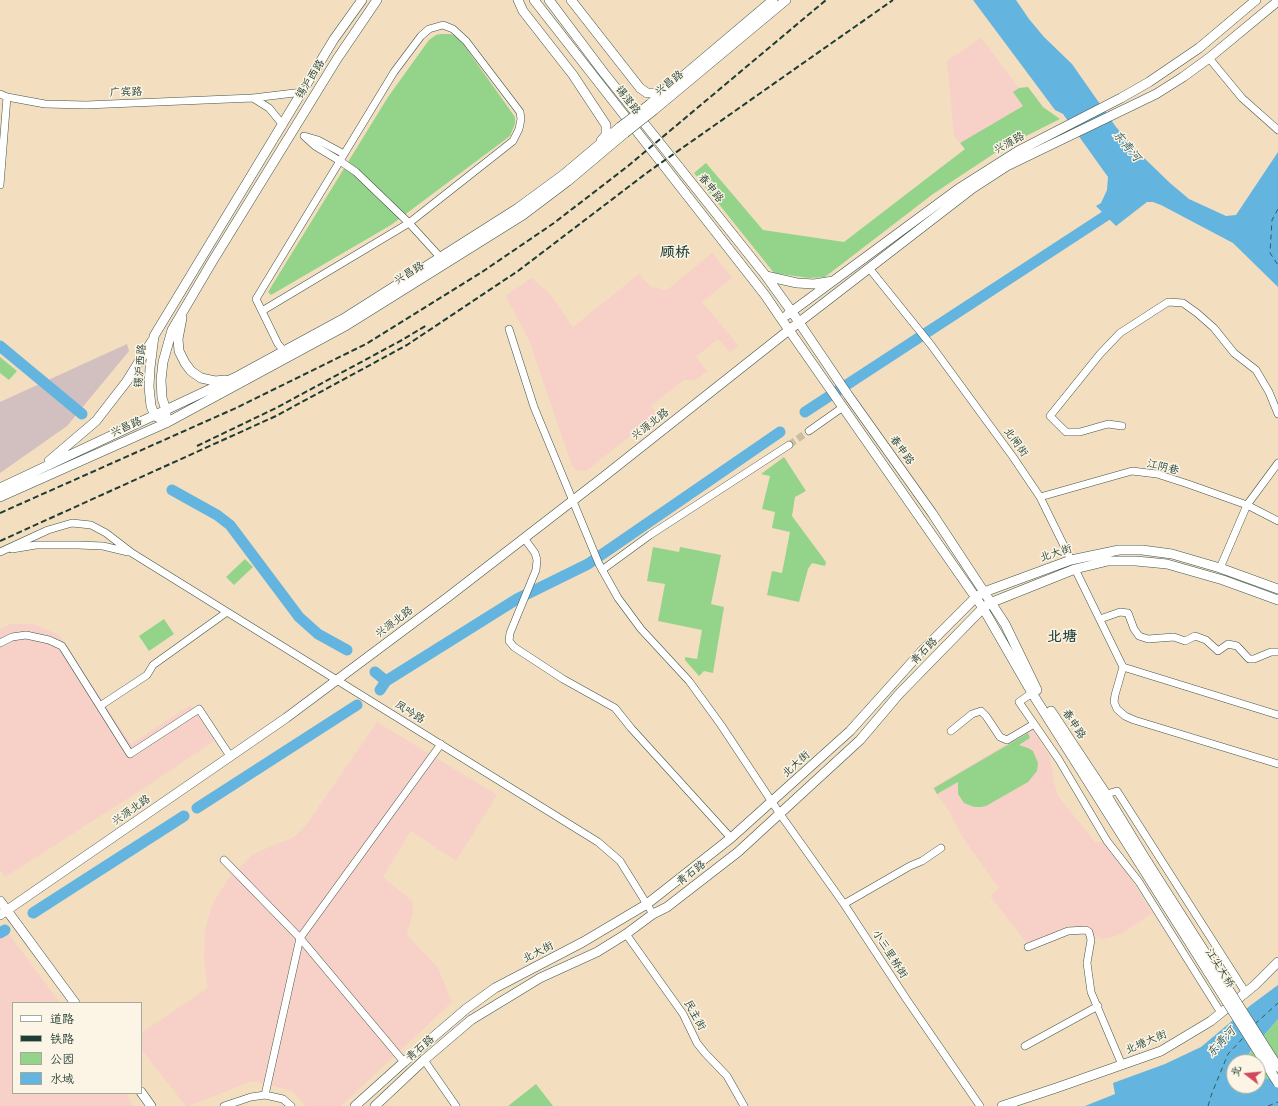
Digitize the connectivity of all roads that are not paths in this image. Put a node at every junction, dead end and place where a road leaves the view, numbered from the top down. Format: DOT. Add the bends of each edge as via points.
graph roads {
  1 [pos="362,0"];
  2 [pos="377,0"];
  3 [pos="518,0"];
  4 [pos="534,0"];
  5 [pos="549,0"];
  6 [pos="571,0"];
  7 [pos="774,0"];
  8 [pos="786,0"];
  9 [pos="1256,0"];
  10 [pos="1278,1"];
  11 [pos="1209,58"];
  12 [pos="672,86"];
  13 [pos="303,92"];
  14 [pos="0,94"];
  15 [pos="7,97"];
  16 [pos="254,98"];
  17 [pos="652,107"];
  18 [pos="283,125"];
  19 [pos="293,130"];
  20 [pos="622,130"];
  21 [pos="1278,130"];
  22 [pos="598,145"];
  23 [pos="342,158"];
  24 [pos="0,174"];
  25 [pos="0,185"];
  26 [pos="703,216"];
  27 [pos="409,223"];
  28 [pos="221,227"];
  29 [pos="230,233"];
  30 [pos="440,258"];
  31 [pos="869,268"];
  32 [pos="766,276"];
  33 [pos="834,280"];
  34 [pos="184,310"];
  35 [pos="262,311"];
  36 [pos="792,312"];
  37 [pos="782,320"];
  38 [pos="799,322"];
  39 [pos="509,329"];
  40 [pos="789,330"];
  41 [pos="154,336"];
  42 [pos="284,351"];
  43 [pos="238,376"];
  44 [pos="843,407"];
  45 [pos="166,410"];
  46 [pos="1278,414"];
  47 [pos="155,416"];
  48 [pos="166,423"];
  49 [pos="1122,426"];
  50 [pos="809,431"];
  51 [pos="789,444"];
  52 [pos="1278,463"];
  53 [pos="24,477"];
  54 [pos="0,488"];
  55 [pos="0,497"];
  56 [pos="1040,497"];
  57 [pos="573,499"];
  58 [pos="1247,505"];
  59 [pos="1278,521"];
  60 [pos="524,538"];
  61 [pos="1,551"];
  62 [pos="132,553"];
  63 [pos="1073,564"];
  64 [pos="601,567"];
  65 [pos="1220,568"];
  66 [pos="1278,589"];
  67 [pos="984,592"];
  68 [pos="975,598"];
  69 [pos="1278,600"];
  70 [pos="986,606"];
  71 [pos="227,612"];
  72 [pos="1100,619"];
  73 [pos="0,643"];
  74 [pos="1278,652"];
  75 [pos="1123,667"];
  76 [pos="337,680"];
  77 [pos="1032,693"];
  78 [pos="100,706"];
  79 [pos="1278,715"];
  80 [pos="1034,724"];
  81 [pos="951,731"];
  82 [pos="441,744"];
  83 [pos="230,756"];
  84 [pos="1278,764"];
  85 [pos="1102,796"];
  86 [pos="772,802"];
  87 [pos="780,814"];
  88 [pos="731,838"];
  89 [pos="941,848"];
  90 [pos="224,860"];
  91 [pos="1145,865"];
  92 [pos="0,901"];
  93 [pos="647,904"];
  94 [pos="844,904"];
  95 [pos="4,913"];
  96 [pos="653,914"];
  97 [pos="626,934"];
  98 [pos="300,938"];
  99 [pos="1028,947"];
  100 [pos="1278,962"];
  101 [pos="1246,993"];
  102 [pos="74,1002"];
  103 [pos="1098,1006"];
  104 [pos="1221,1013"];
  105 [pos="1025,1046"];
  106 [pos="424,1060"];
  107 [pos="404,1062"];
  108 [pos="1122,1065"];
  109 [pos="1278,1067"];
  110 [pos="1278,1082"];
  111 [pos="142,1093"];
  112 [pos="266,1095"];
  113 [pos="151,1106"];
  114 [pos="224,1106"];
  115 [pos="291,1106"];
  116 [pos="355,1106"];
  117 [pos="375,1106"];
  118 [pos="456,1106"];
  119 [pos="744,1106"];
  120 [pos="980,1106"];
  121 [pos="1002,1106"];
  1 -- 13 [label="main road, 锡沪西路" via="334,39"];
  2 -- 19 [label="main road, 锡沪西路"];
  3 -- 22 [label="main road" via="523,11 573,75 606,125 606,135"];
  4 -- 26 [label="main road, 锡澄路"];
  5 -- 32 [label="main road, 春申路"];
  6 -- 12 [label="main road" via="640,88 647,93 658,93"];
  7 -- 12 [label="main road, 兴昌路"];
  8 -- 17 [label="main road, 兴昌路"];
  9 -- 33 [label="main road, 兴源路" via="1199,48 1149,82 1018,150 969,181"];
  10 -- 11 [label="main road"];
  11 -- 21 [label="street" via="1242,98"];
  11 -- 31 [label="main road, 兴源路" via="1156,94 1007,166 973,188"];
  12 -- 17 [label="main road, 兴昌路"];
  13 -- 16 [label="street, 广宾路"];
  13 -- 18 [label="main road, 锡沪西路"];
  14 -- 15 [label="street, 广宾路"];
  15 -- 16 [label="street, 广宾路" via="45,104 86,105"];
  15 -- 24 [label="street"];
  16 -- 18 [label="street" via="269,108"];
  17 -- 20 [label="main road, 兴昌路, bridge"];
  18 -- 28 [label="main road, 锡沪西路"];
  19 -- 23 [label="street" via="318,140"];
  19 -- 29 [label="main road, 锡沪西路"];
  20 -- 22 [label="main road, 兴昌路"];
  20 -- 48 [label="main road, 兴昌路" via="568,181 523,214 347,326"];
  22 -- 30 [label="main road, 兴昌路" via="518,208"];
  23 -- 27 [label="street"];
  23 -- 27 [label="street" via="394,72 421,36 429,29 444,25 453,29 466,41 520,112 522,119 519,129 513,141"];
  23 -- 35 [label="street" via="256,299"];
  24 -- 25 [label="street"];
  26 -- 37 [label="main road, 春申路"];
  27 -- 30 [label="street"];
  27 -- 35 [label="street"];
  28 -- 29 [label="main road"];
  28 -- 41 [label="main road, 锡沪西路"];
  29 -- 34 [label="main road, 锡沪西路"];
  30 -- 42 [label="main road, 兴昌路" via="343,319"];
  31 -- 38 [label="main road, 兴源路"];
  31 -- 56 [label="street, 北闸街" via="931,345"];
  32 -- 33 [label="main road" via="814,284"];
  32 -- 36 [label="main road, 春申路"];
  33 -- 36 [label="main road, 兴源路"];
  34 -- 43 [label="main road" via="178,339 179,351 191,371 208,380 224,380"];
  34 -- 45 [label="main road, 锡沪西路" via="172,330 163,362 162,398"];
  35 -- 42 [label="street"];
  36 -- 37 [label="main road, 兴源路"];
  36 -- 38 [label="main road, 春申路"];
  37 -- 40 [label="main road, 春申路"];
  38 -- 40 [label="main road, 兴源路"];
  38 -- 67 [label="main road, 春申路" via="932,512"];
  39 -- 57 [label="street, 小三里桥街" via="534,407"];
  40 -- 44 [label="main road, 春申路"];
  40 -- 57 [label="main road, 兴源北路"];
  41 -- 47 [label="main road, 锡沪西路" via="149,387"];
  41 -- 53 [label="main road" via="127,381 96,421 52,460"];
  42 -- 43 [label="main road, 兴昌路"];
  43 -- 45 [label="main road, 兴昌路"];
  44 -- 50 [label="street"];
  44 -- 68 [label="main road, 春申路"];
  45 -- 47 [label="main road, 兴昌路"];
  45 -- 48 [label="main road, 锡沪西路"];
  46 -- 49 [label="street" via="1256,370 1234,353 1214,328 1197,313 1183,303 1168,302 1120,333 1050,416 1066,432 1080,432 1108,424"];
  47 -- 48 [label="main road"];
  47 -- 53 [label="main road, 兴昌路"];
  48 -- 55 [label="main road, 兴昌路"];
  51 -- 64 [label="street"];
  52 -- 58 [label="street"];
  53 -- 54 [label="main road, 兴昌路"];
  56 -- 58 [label="street, 江阴巷" via="1132,471 1157,474"];
  56 -- 63 [label="street, 北闸街"];
  57 -- 60 [label="main road, 兴源北路"];
  57 -- 64 [label="street, 小三里桥街"];
  58 -- 59 [label="street, 江阴巷"];
  58 -- 65 [label="street"];
  60 -- 76 [label="main road, 兴源北路"];
  60 -- 88 [label="street" via="535,553 536,570 509,641 514,647 563,679 615,708 630,728"];
  61 -- 62 [label="street" via="36,545 78,545 103,546"];
  61 -- 62 [label="street" via="48,530 72,523 91,525"];
  62 -- 71 [label="street, 凤吟路"];
  63 -- 65 [label="main road, 北大街" via="1119,550 1142,550 1172,554"];
  63 -- 67 [label="main road, 北大街"];
  63 -- 69 [label="main road, 北大街" via="1108,561 1167,564 1223,580"];
  63 -- 70 [label="main road, 北大街"];
  63 -- 72 [label="street, 北闸街"];
  64 -- 86 [label="street, 小三里桥街" via="618,598 641,629 689,681"];
  65 -- 66 [label="main road, 北大街"];
  67 -- 68 [label="main road, 北大街"];
  67 -- 70 [label="main road, 春申路"];
  68 -- 70 [label="main road, 春申路"];
  68 -- 86 [label="main road, 北大街" via="921,652 850,732"];
  70 -- 77 [label="main road, 春申路"];
  70 -- 85 [label="main road, 春申路" via="1004,624 1037,690"];
  70 -- 87 [label="main road, 青石路" via="899,694 860,740"];
  71 -- 76 [label="street, 凤吟路"];
  71 -- 78 [label="street" via="153,665 148,675"];
  72 -- 74 [label="street" via="1120,612 1128,613 1139,636 1148,639 1174,637 1185,641 1195,636 1206,640 1218,651 1228,644 1237,646 1249,659"];
  72 -- 75 [label="street, 北闸街"];
  73 -- 78 [label="street" via="12,637 26,635 62,646"];
  75 -- 79 [label="street"];
  75 -- 84 [label="street" via="1114,702 1125,716"];
  76 -- 82 [label="street, 凤吟路"];
  76 -- 83 [label="main road, 兴源北路"];
  77 -- 80 [label="street" via="1019,702"];
  77 -- 85 [label="main road, 春申路"];
  78 -- 83 [label="street" via="130,754 199,709"];
  80 -- 81 [label="street" via="1007,740 1000,737 981,710"];
  80 -- 104 [label="street" via="1107,840 1139,882"];
  82 -- 93 [label="street, 凤吟路" via="598,842 620,861"];
  82 -- 98 [label="street"];
  83 -- 95 [label="main road, 兴源北路"];
  85 -- 91 [label="main road, 春申路"];
  85 -- 101 [label="street" via="1117,791"];
  86 -- 87 [label="street, 小三里桥街"];
  86 -- 88 [label="main road, 北大街"];
  87 -- 94 [label="street, 小三里桥街"];
  87 -- 96 [label="main road, 青石路" via="738,852 667,907"];
  88 -- 93 [label="main road, 北大街"];
  89 -- 94 [label="street"];
  90 -- 98 [label="street"];
  91 -- 109 [label="main road, 江尖大桥, bridge"];
  91 -- 110 [label="main road, 江尖大桥, bridge"];
  92 -- 95 [label="main road"];
  93 -- 96 [label="street, 凤吟路"];
  93 -- 107 [label="main road, 北大街" via="583,942 495,988 466,1009"];
  94 -- 120 [label="street, 小三里桥街"];
  95 -- 102 [label="main road"];
  96 -- 97 [label="main road, 青石路"];
  97 -- 106 [label="main road, 青石路" via="597,952 540,978 471,1020"];
  97 -- 119 [label="street, 民主街" via="683,1014 705,1053 727,1076"];
  98 -- 107 [label="street"];
  98 -- 112 [label="street"];
  99 -- 103 [label="street" via="1068,930 1089,932 1091,940 1088,963 1092,992"];
  100 -- 101 [label="main road, 北塘大街"];
  101 -- 104 [label="main road, 北塘大街"];
  103 -- 105 [label="street"];
  103 -- 108 [label="street"];
  104 -- 108 [label="main road, 北塘大街" via="1211,1022 1161,1051"];
  106 -- 117 [label="main road, 青石路"];
  106 -- 118 [label="street"];
  107 -- 116 [label="main road, 北大街"];
  108 -- 121 [label="main road, 北塘大街"];
  111 -- 113 [label="main road"];
  112 -- 114 [label="street" via="250,1097"];
  112 -- 115 [label="street" via="283,1099"];
}
